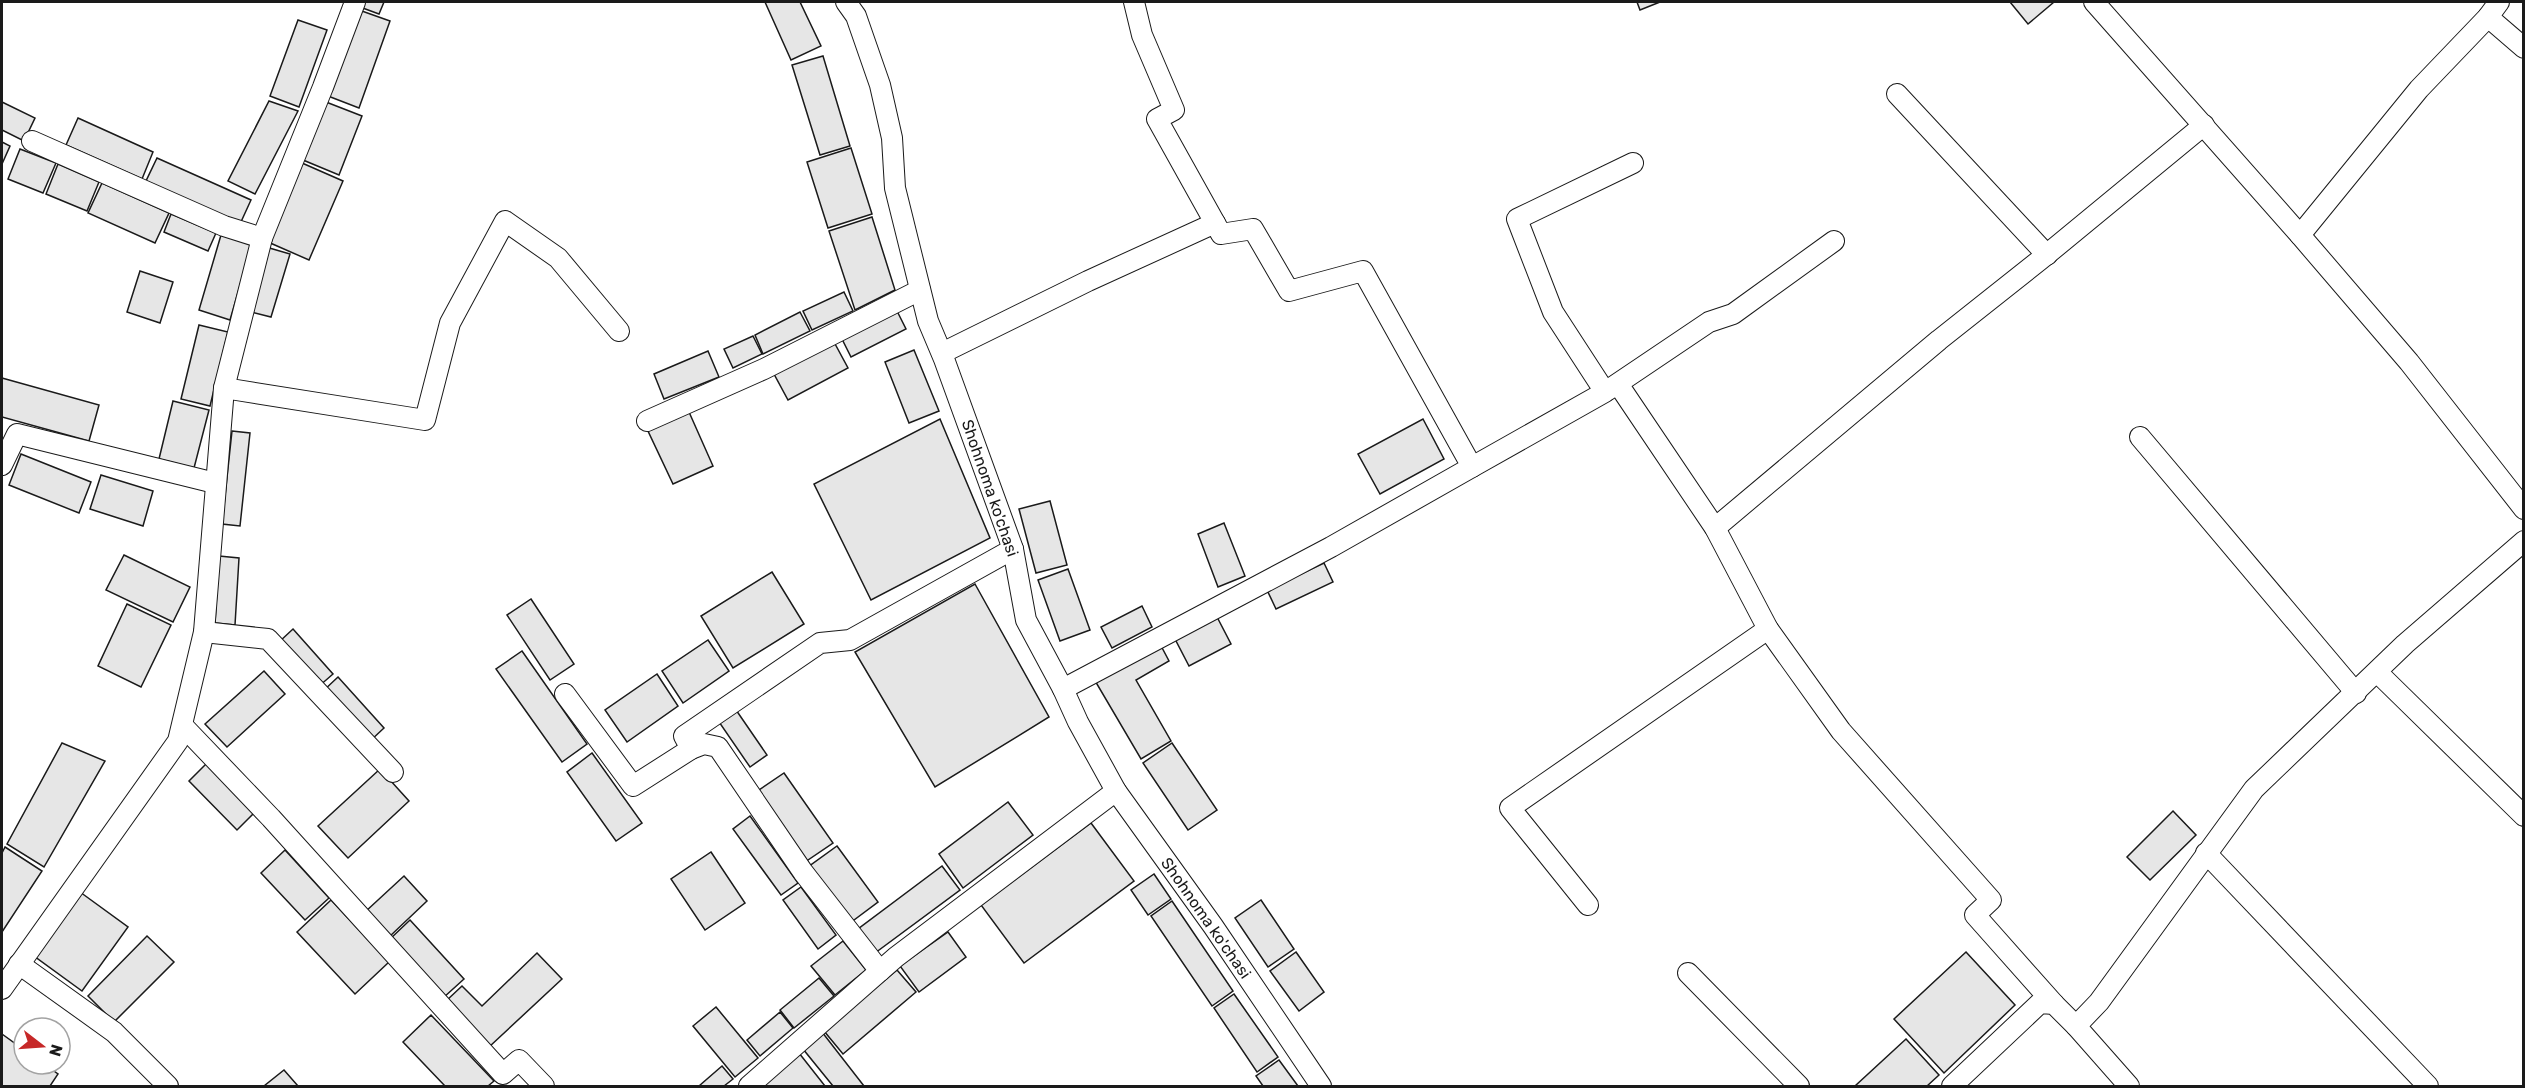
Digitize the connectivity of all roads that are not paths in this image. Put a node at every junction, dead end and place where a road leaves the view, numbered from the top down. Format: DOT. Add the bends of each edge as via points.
graph roads {
  1 [pos="355,2"];
  2 [pos="846,2"];
  3 [pos="1134,2"];
  4 [pos="2094,2"];
  5 [pos="2494,9"];
  6 [pos="2523,48"];
  7 [pos="1897,94"];
  8 [pos="2204,125"];
  9 [pos="32,141"];
  10 [pos="1633,163"];
  11 [pos="1215,223"];
  12 [pos="2300,235"];
  13 [pos="262,238"];
  14 [pos="1834,241"];
  15 [pos="2047,255"];
  16 [pos="920,290"];
  17 [pos="619,331"];
  18 [pos="942,353"];
  19 [pos="224,388"];
  20 [pos="1612,388"];
  21 [pos="647,422"];
  22 [pos="9,433"];
  23 [pos="2140,437"];
  24 [pos="2,465"];
  25 [pos="1472,467"];
  26 [pos="214,483"];
  27 [pos="2523,509"];
  28 [pos="1715,528"];
  29 [pos="2523,541"];
  30 [pos="1013,549"];
  31 [pos="1768,629"];
  32 [pos="204,632"];
  33 [pos="2377,672"];
  34 [pos="1063,689"];
  35 [pos="2356,693"];
  36 [pos="565,694"];
  37 [pos="183,726"];
  38 [pos="691,749"];
  39 [pos="393,772"];
  40 [pos="1116,790"];
  41 [pos="2523,816"];
  42 [pos="2206,854"];
  43 [pos="1588,905"];
  44 [pos="19,964"];
  45 [pos="880,971"];
  46 [pos="1688,973"];
  47 [pos="2,989"];
  48 [pos="2054,1004"];
  49 [pos="2076,1026"];
  50 [pos="168,1086"];
  51 [pos="544,1086"];
  52 [pos="749,1086"];
  53 [pos="1321,1086"];
  54 [pos="1799,1086"];
  55 [pos="1952,1086"];
  56 [pos="2129,1086"];
  57 [pos="2428,1086"];
  1 -- 13 [label="street"];
  2 -- 16 [label="street, Shohnoma ko'chasi" via="856,16 880,85 892,138 895,188"];
  3 -- 11 [label="street" via="1142,35 1174,110 1157,119"];
  4 -- 8 [label="street"];
  5 -- 6 [label="street"];
  5 -- 12 [label="street" via="2419,89"];
  7 -- 15 [label="street"];
  8 -- 12 [label="street"];
  8 -- 15 [label="street"];
  9 -- 13 [label="street" via="224,226"];
  10 -- 20 [label="street" via="1517,219 1553,312"];
  11 -- 18 [label="street"];
  11 -- 25 [label="street" via="1221,234 1253,229 1289,291 1363,271"];
  12 -- 27 [label="street" via="2409,362"];
  13 -- 19 [label="street"];
  14 -- 20 [label="street" via="1733,314 1708,322"];
  15 -- 28 [label="street"];
  16 -- 18 [label="street, Shohnoma ko'chasi"];
  16 -- 21 [label="street" via="764,369"];
  17 -- 19 [label="street" via="558,258 505,221 450,323 425,420"];
  18 -- 30 [label="street, Shohnoma ko'chasi"];
  19 -- 26 [label="street"];
  20 -- 25 [label="street"];
  20 -- 28 [label="street"];
  22 -- 24 [label="street"];
  22 -- 26 [label="street"];
  23 -- 35 [label="street"];
  25 -- 34 [label="street" via="1331,547"];
  26 -- 32 [label="street"];
  28 -- 31 [label="street"];
  29 -- 33 [label="street"];
  30 -- 34 [label="street, Shohnoma ko'chasi" via="1026,620"];
  30 -- 38 [label="street" via="850,640 820,642 684,736"];
  31 -- 43 [label="street" via="1510,808"];
  31 -- 48 [label="street" via="1841,731 1991,900 1975,915"];
  32 -- 37 [label="street"];
  32 -- 39 [label="street" via="268,639"];
  33 -- 35 [label="street"];
  33 -- 41 [label="street"];
  34 -- 40 [label="street, Shohnoma ko'chasi"];
  35 -- 42 [label="street" via="2254,789"];
  36 -- 38 [label="street" via="633,786"];
  37 -- 44 [label="street" via="178,741"];
  37 -- 51 [label="street" via="503,1074 519,1060"];
  38 -- 45 [label="street" via="704,744 718,747 803,872"];
  40 -- 45 [label="street"];
  40 -- 53 [label="street, Shohnoma ko'chasi"];
  42 -- 49 [label="street" via="2099,1002"];
  42 -- 57 [label="street"];
  44 -- 47 [label="street"];
  44 -- 50 [label="street" via="114,1032"];
  45 -- 52 [label="street"];
  46 -- 54 [label="street"];
  48 -- 49 [label="street"];
  48 -- 55 [label="street" via="2040,1003"];
  49 -- 56 [label="street"];
}
